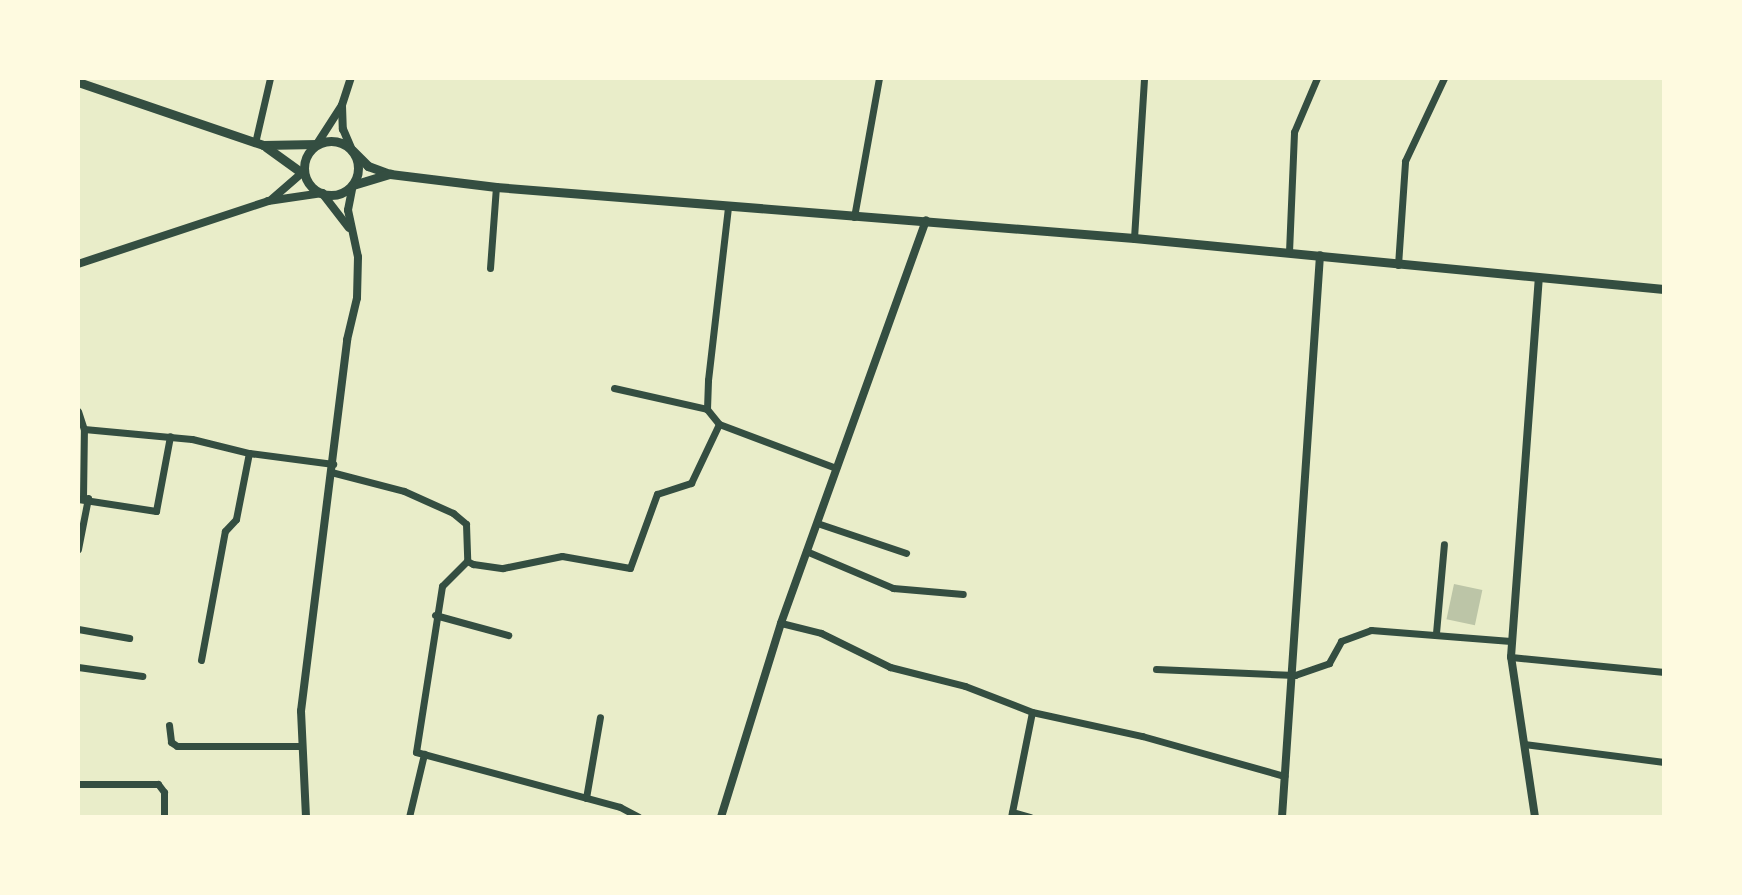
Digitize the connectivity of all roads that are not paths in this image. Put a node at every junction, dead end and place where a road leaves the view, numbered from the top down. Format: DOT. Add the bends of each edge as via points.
graph roads {
  1 [pos="270,78"];
  2 [pos="351,78"];
  3 [pos="879,78"];
  4 [pos="1144,78"];
  5 [pos="1317,78"];
  6 [pos="1444,78"];
  7 [pos="78,82"];
  8 [pos="342,105"];
  9 [pos="259,144"];
  10 [pos="317,144"];
  11 [pos="352,150"];
  12 [pos="302,173"];
  13 [pos="390,174"];
  14 [pos="353,185"];
  15 [pos="496,187"];
  16 [pos="322,193"];
  17 [pos="268,201"];
  18 [pos="728,208"];
  19 [pos="854,218"];
  20 [pos="926,220"];
  21 [pos="351,231"];
  22 [pos="1134,238"];
  23 [pos="1289,252"];
  24 [pos="1320,255"];
  25 [pos="78,264"];
  26 [pos="1398,265"];
  27 [pos="490,268"];
  28 [pos="1539,280"];
  29 [pos="1664,289"];
  30 [pos="614,388"];
  31 [pos="707,409"];
  32 [pos="78,411"];
  33 [pos="719,424"];
  34 [pos="84,429"];
  35 [pos="170,436"];
  36 [pos="249,453"];
  37 [pos="332,468"];
  38 [pos="836,468"];
  39 [pos="83,498"];
  40 [pos="817,523"];
  41 [pos="1444,544"];
  42 [pos="78,549"];
  43 [pos="806,551"];
  44 [pos="906,553"];
  45 [pos="467,561"];
  46 [pos="963,594"];
  47 [pos="435,615"];
  48 [pos="781,623"];
  49 [pos="78,629"];
  50 [pos="1436,633"];
  51 [pos="508,635"];
  52 [pos="129,638"];
  53 [pos="1511,641"];
  54 [pos="1511,657"];
  55 [pos="201,660"];
  56 [pos="78,667"];
  57 [pos="1156,669"];
  58 [pos="1664,672"];
  59 [pos="1295,675"];
  60 [pos="142,676"];
  61 [pos="1032,712"];
  62 [pos="600,717"];
  63 [pos="169,725"];
  64 [pos="1524,744"];
  65 [pos="300,746"];
  66 [pos="424,754"];
  67 [pos="1664,762"];
  68 [pos="1284,776"];
  69 [pos="78,784"];
  70 [pos="586,798"];
  71 [pos="1011,815"];
  72 [pos="724,816"];
  73 [pos="164,817"];
  74 [pos="306,817"];
  75 [pos="409,817"];
  76 [pos="639,817"];
  77 [pos="1030,817"];
  78 [pos="1282,817"];
  79 [pos="1535,817"];
  1 -- 9 [label="street"];
  2 -- 8 [label="street"];
  3 -- 19 [label="street"];
  4 -- 22 [label="street"];
  5 -- 23 [label="street" via="1294,132"];
  6 -- 26 [label="street" via="1405,161"];
  7 -- 9 [label="main road"];
  8 -- 10 [label="street"];
  8 -- 11 [label="street" via="343,129"];
  9 -- 10 [label="main road"];
  9 -- 12 [label="main road"];
  10 -- 11 [label="main road" via="336,141"];
  10 -- 12 [label="main road" via="306,156"];
  11 -- 13 [label="main road" via="368,166"];
  11 -- 14 [label="main road" via="358,167"];
  12 -- 16 [label="main road"];
  12 -- 17 [label="street"];
  13 -- 14 [label="main road"];
  13 -- 15 [label="main road"];
  14 -- 16 [label="main road" via="338,194"];
  14 -- 21 [label="street"];
  15 -- 18 [label="main road"];
  15 -- 27 [label="street"];
  16 -- 17 [label="street"];
  16 -- 21 [label="street"];
  17 -- 25 [label="street"];
  18 -- 19 [label="main road"];
  18 -- 31 [label="street"];
  19 -- 20 [label="main road"];
  20 -- 22 [label="main road"];
  20 -- 38 [label="street"];
  21 -- 37 [label="street" via="358,257 357,298"];
  22 -- 23 [label="main road"];
  23 -- 24 [label="main road"];
  24 -- 26 [label="main road"];
  24 -- 59 [label="street"];
  26 -- 28 [label="main road"];
  28 -- 29 [label="main road"];
  28 -- 53 [label="street"];
  30 -- 31 [label="street"];
  31 -- 33 [label="street"];
  32 -- 34 [label="street"];
  33 -- 38 [label="street"];
  33 -- 45 [label="street" via="691,483 657,494 630,568 562,556 503,568"];
  34 -- 35 [label="street"];
  34 -- 39 [label="street"];
  35 -- 36 [label="street"];
  35 -- 39 [label="street" via="156,511"];
  36 -- 37 [label="street"];
  36 -- 55 [label="street" via="236,519 225,531"];
  37 -- 45 [label="street" via="453,513 466,524"];
  37 -- 65 [label="street"];
  38 -- 40 [label="street"];
  39 -- 42 [label="street"];
  40 -- 43 [label="street"];
  40 -- 44 [label="street"];
  41 -- 50 [label="street"];
  43 -- 46 [label="street" via="893,588"];
  43 -- 48 [label="street"];
  45 -- 47 [label="street" via="442,586"];
  47 -- 51 [label="street"];
  47 -- 66 [label="street" via="414,747"];
  48 -- 61 [label="street" via="821,633 890,667 965,686"];
  48 -- 72 [label="street"];
  49 -- 52 [label="street"];
  50 -- 53 [label="street"];
  50 -- 59 [label="street" via="1356,632 1341,641 1329,663"];
  53 -- 54 [label="street"];
  54 -- 58 [label="street"];
  54 -- 64 [label="street"];
  56 -- 60 [label="street"];
  57 -- 59 [label="street"];
  59 -- 68 [label="street"];
  61 -- 68 [label="street"];
  61 -- 71 [label="street"];
  62 -- 70 [label="street"];
  63 -- 65 [label="street" via="171,742 177,746"];
  64 -- 67 [label="street"];
  64 -- 79 [label="street"];
  65 -- 74 [label="street"];
  66 -- 70 [label="street"];
  66 -- 75 [label="street"];
  68 -- 78 [label="street"];
  69 -- 73 [label="street" via="158,784 164,792"];
  70 -- 76 [label="street"];
  71 -- 77 [label="street"];
}
